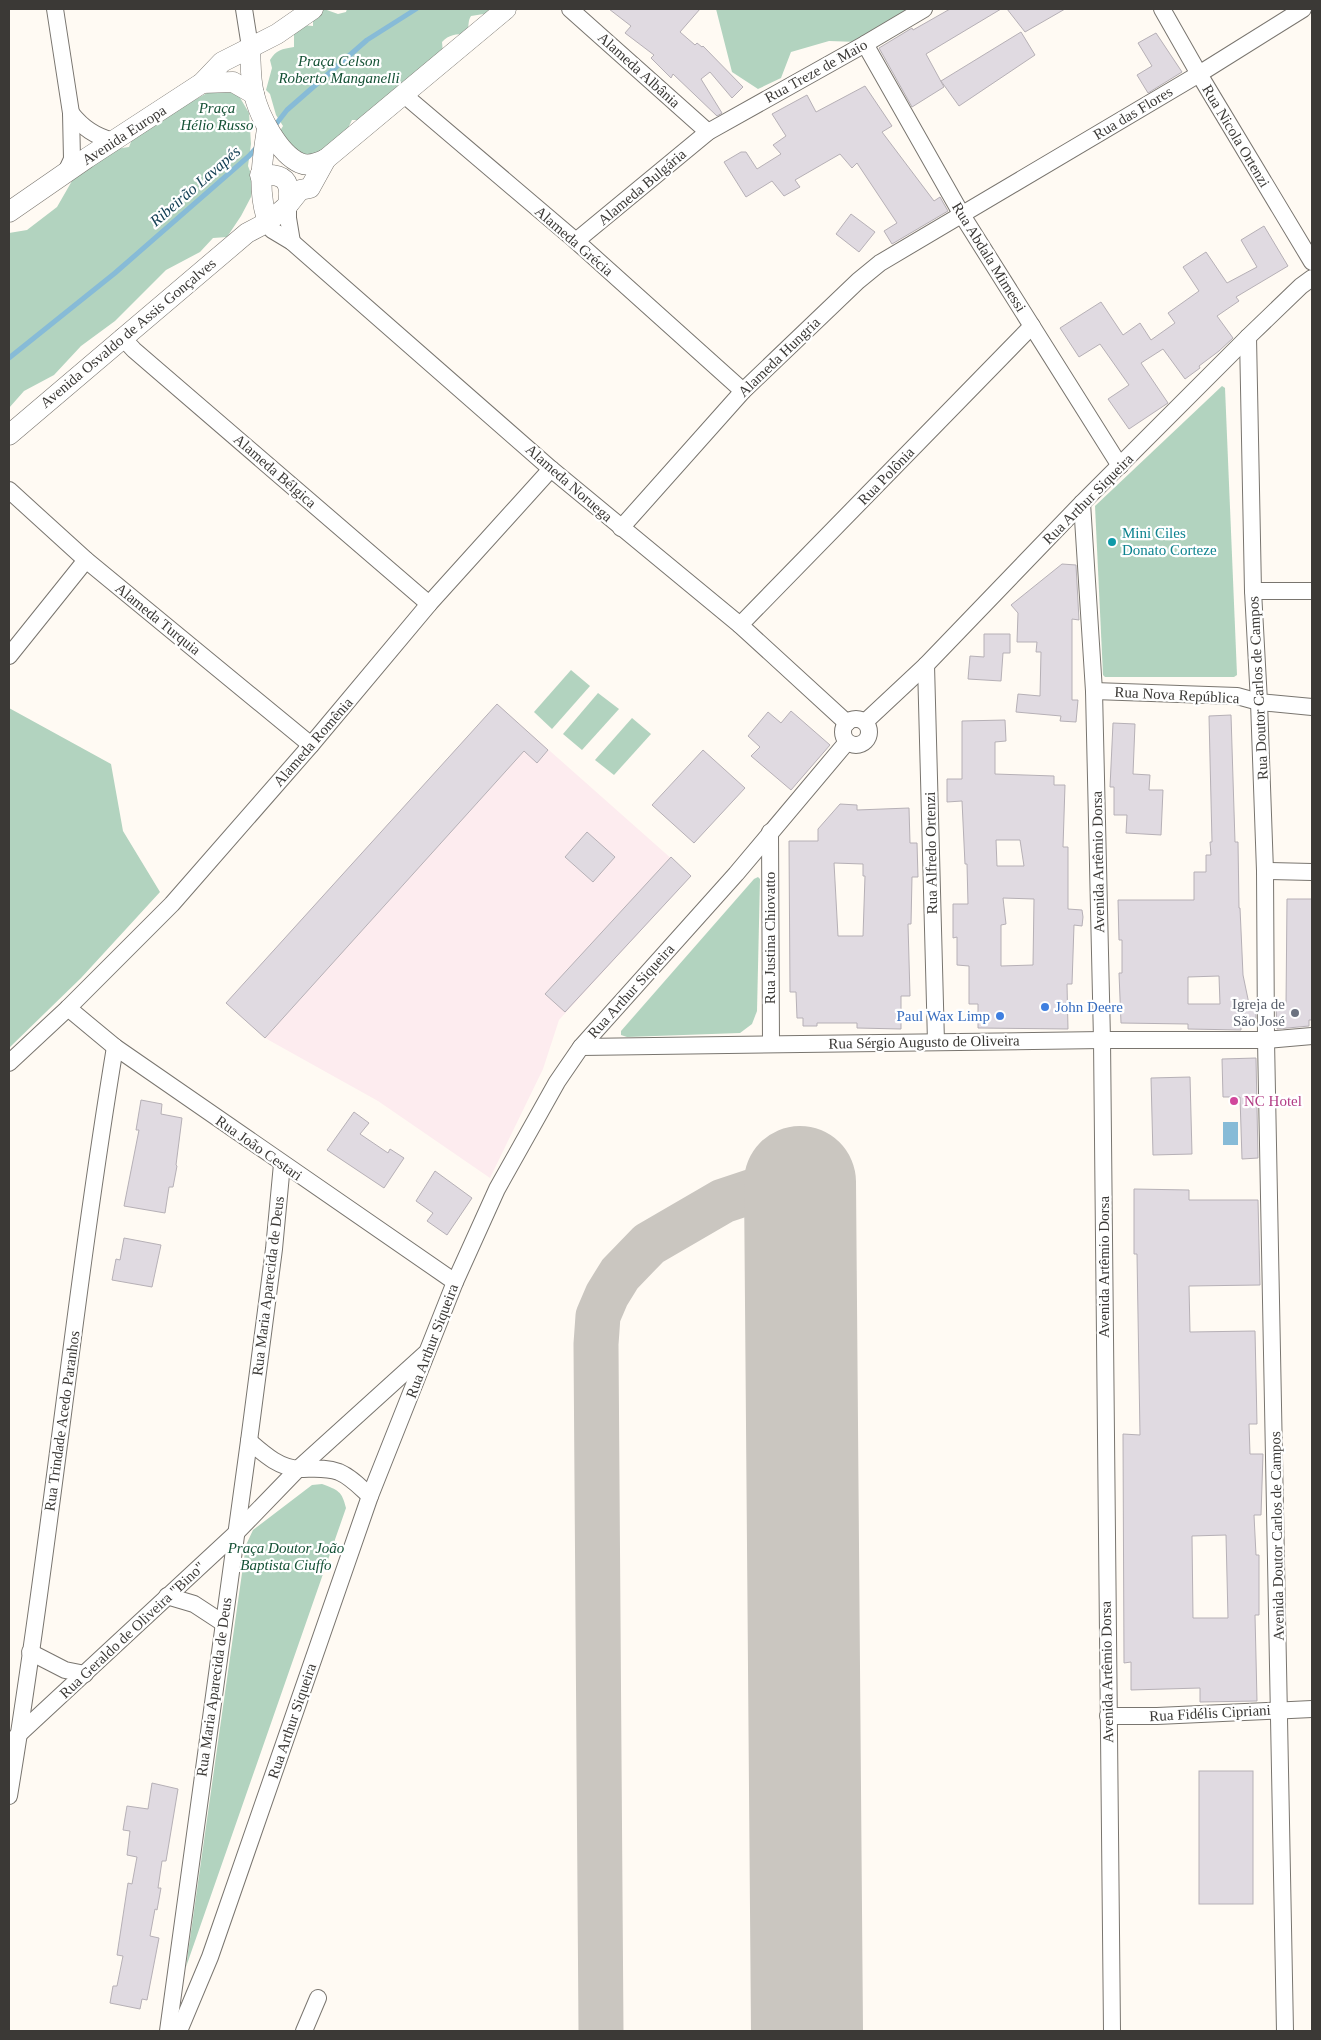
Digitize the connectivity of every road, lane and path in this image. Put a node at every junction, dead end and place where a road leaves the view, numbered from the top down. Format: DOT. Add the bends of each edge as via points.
graph roads {
  1 [pos="55,9"];
  2 [pos="244,9"];
  3 [pos="313,9"];
  4 [pos="506,9"];
  5 [pos="570,9"];
  6 [pos="924,9"];
  7 [pos="1162,9"];
  8 [pos="1303,9"];
  9 [pos="277,34"];
  10 [pos="865,44"];
  11 [pos="250,47"];
  12 [pos="1199,74"];
  13 [pos="202,83"];
  14 [pos="254,94"];
  15 [pos="403,94"];
  16 [pos="71,113"];
  17 [pos="708,132"];
  18 [pos="269,137"];
  19 [pos="113,141"];
  20 [pos="326,159"];
  21 [pos="66,172"];
  22 [pos="260,174"];
  23 [pos="288,205"];
  24 [pos="9,212"];
  25 [pos="962,215"];
  26 [pos="266,216"];
  27 [pos="576,241"];
  28 [pos="292,242"];
  29 [pos="1312,262"];
  30 [pos="1312,278"];
  31 [pos="1032,326"];
  32 [pos="122,337"];
  33 [pos="1248,337"];
  34 [pos="743,391"];
  35 [pos="9,434"];
  36 [pos="1120,466"];
  37 [pos="551,469"];
  38 [pos="9,490"];
  39 [pos="1082,503"];
  40 [pos="621,528"];
  41 [pos="86,560"];
  42 [pos="1253,591"];
  43 [pos="1312,591"];
  44 [pos="429,604"];
  45 [pos="740,625"];
  46 [pos="9,656"];
  47 [pos="926,664"];
  48 [pos="1094,691"];
  49 [pos="1260,702"];
  50 [pos="1312,707"];
  51 [pos="865,722"];
  52 [pos="847,723"];
  53 [pos="848,742"];
  54 [pos="311,745"];
  55 [pos="770,832"];
  56 [pos="1265,871"];
  57 [pos="1312,872"];
  58 [pos="68,1008"];
  59 [pos="1312,1036"];
  60 [pos="1102,1040"];
  61 [pos="1266,1040"];
  62 [pos="936,1042"];
  63 [pos="771,1044"];
  64 [pos="581,1046"];
  65 [pos="115,1047"];
  66 [pos="9,1063"];
  67 [pos="282,1164"];
  68 [pos="455,1282"];
  69 [pos="429,1351"];
  70 [pos="249,1441"];
  71 [pos="298,1469"];
  72 [pos="370,1496"];
  73 [pos="235,1534"];
  74 [pos="167,1596"];
  75 [pos="223,1623"];
  76 [pos="30,1652"];
  77 [pos="85,1674"];
  78 [pos="1280,1709"];
  79 [pos="1312,1709"];
  80 [pos="1108,1716"];
  81 [pos="14,1739"];
  82 [pos="9,1796"];
  83 [pos="318,1998"];
  84 [pos="168,2031"];
  85 [pos="179,2031"];
  86 [pos="304,2031"];
  87 [pos="1112,2031"];
  88 [pos="1285,2031"];
  1 -- 16 [label="street"];
  2 -- 11 [label="street"];
  3 -- 9 [label="street, Avenida Europa"];
  4 -- 15 [label="street, Avenida Osvaldo de Assis Gonçalves"];
  5 -- 17 [label="street, Alameda Albânia"];
  6 -- 10 [label="street, Rua Treze de Maio"];
  7 -- 12 [label="street, Rua Nicola Ortenzi"];
  8 -- 12 [label="street, Rua das Flores"];
  9 -- 11 [label="street, Avenida Europa"];
  9 -- 14 [label="street"];
  10 -- 17 [label="street, Rua Treze de Maio"];
  10 -- 25 [label="street, Rua Abdala Mimessi"];
  11 -- 13 [label="street, Avenida Europa" via="222,62"];
  11 -- 14 [label="street"];
  12 -- 25 [label="street, Rua das Flores"];
  12 -- 29 [label="street, Rua Nicola Ortenzi"];
  13 -- 14 [label="street" via="233,82"];
  13 -- 19 [label="street, Avenida Europa"];
  14 -- 18 [label="street"];
  15 -- 20 [label="street, Avenida Osvaldo de Assis Gonçalves"];
  15 -- 27 [label="street, Alameda Grécia"];
  16 -- 19 [label="street" via="92,133"];
  16 -- 21 [label="street" via="72,159"];
  17 -- 27 [label="street, Alameda Bulgária"];
  18 -- 20 [label="street" via="300,163 311,165"];
  18 -- 22 [label="street"];
  19 -- 21 [label="street, Avenida Europa"];
  20 -- 23 [label="street, Avenida Osvaldo de Assis Gonçalves" via="310,188 300,190"];
  21 -- 24 [label="street, Avenida Europa"];
  22 -- 23 [label="street" via="282,177 290,190"];
  22 -- 26 [label="street"];
  23 -- 26 [label="street, Avenida Osvaldo de Assis Gonçalves"];
  23 -- 28 [label="street"];
  25 -- 31 [label="street, Rua Abdala Mimessi"];
  25 -- 34 [label="street, Alameda Hungria" via="880,263 858,280"];
  26 -- 28 [label="street, Alameda Noruega" via="272,230"];
  26 -- 32 [label="street, Avenida Osvaldo de Assis Gonçalves"];
  27 -- 34 [label="street, Alameda Grécia"];
  28 -- 37 [label="street, Alameda Noruega"];
  30 -- 33 [label="street, Rua Arthur Siqueira"];
  31 -- 36 [label="street, Rua Abdala Mimessi"];
  31 -- 45 [label="street, Rua Polônia"];
  32 -- 35 [label="street, Avenida Osvaldo de Assis Gonçalves"];
  32 -- 44 [label="street, Alameda Bélgica"];
  33 -- 36 [label="street, Rua Arthur Siqueira"];
  33 -- 42 [label="street, Rua Doutor Carlos de Campos"];
  34 -- 40 [label="street, Alameda Hungria"];
  36 -- 39 [label="street, Rua Arthur Siqueira"];
  37 -- 40 [label="street, Alameda Noruega"];
  37 -- 44 [label="street, Alameda Romênia"];
  38 -- 41 [label="street, Alameda Turquia"];
  39 -- 47 [label="street, Rua Arthur Siqueira"];
  39 -- 48 [label="street, Avenida Artêmio Dorsa"];
  40 -- 45 [label="street, Alameda Noruega"];
  41 -- 46 [label="street"];
  41 -- 54 [label="street, Alameda Turquia"];
  42 -- 43 [label="street"];
  42 -- 49 [label="street, Rua Doutor Carlos de Campos"];
  44 -- 54 [label="street, Alameda Romênia"];
  45 -- 52 [label="street, Alameda Noruega"];
  47 -- 51 [label="street, Rua Arthur Siqueira"];
  47 -- 62 [label="street, Rua Alfredo Ortenzi"];
  48 -- 49 [label="street, Rua Nova República" via="1237,696"];
  48 -- 60 [label="street, Avenida Artêmio Dorsa"];
  49 -- 50 [label="street, Rua Nova República"];
  49 -- 56 [label="street, Rua Doutor Carlos de Campos"];
  51 -- 52 [label="street" via="854,719"];
  51 -- 53 [label="street" via="870,730 868,739 860,745"];
  52 -- 53 [label="street" via="843,734"];
  53 -- 55 [label="street, Rua Arthur Siqueira"];
  54 -- 58 [label="street, Alameda Romênia" via="172,904"];
  55 -- 63 [label="street, Rua Justina Chiovatto"];
  55 -- 64 [label="street, Rua Arthur Siqueira"];
  56 -- 57 [label="street"];
  56 -- 61 [label="street, Rua Doutor Carlos de Campos"];
  58 -- 65 [label="street, Rua João Cestari"];
  58 -- 66 [label="street, Alameda Romênia"];
  59 -- 61 [label="street, Rua Sérgio Augusto de Oliveira"];
  60 -- 61 [label="street, Rua Sérgio Augusto de Oliveira"];
  60 -- 62 [label="street, Rua Sérgio Augusto de Oliveira"];
  60 -- 80 [label="street, Avenida Artêmio Dorsa"];
  61 -- 78 [label="street, Avenida Doutor Carlos de Campos"];
  62 -- 63 [label="street, Rua Sérgio Augusto de Oliveira"];
  63 -- 64 [label="street, Rua Sérgio Augusto de Oliveira"];
  64 -- 68 [label="street, Rua Arthur Siqueira" via="497,1189"];
  65 -- 67 [label="street, Rua João Cestari"];
  65 -- 76 [label="street, Rua Trindade Acedo Paranhos"];
  67 -- 68 [label="street, Rua João Cestari"];
  67 -- 70 [label="street, Rua Maria Aparecida de Deus"];
  68 -- 69 [label="street, Rua Arthur Siqueira"];
  69 -- 71 [label="street, Rua Geraldo de Oliveira \"Bino\""];
  69 -- 72 [label="street, Rua Arthur Siqueira"];
  70 -- 71 [label="street" via="269,1458"];
  70 -- 73 [label="street, Rua Maria Aparecida de Deus"];
  71 -- 72 [label="street" via="321,1468 338,1472"];
  71 -- 73 [label="street, Rua Geraldo de Oliveira \"Bino\""];
  72 -- 85 [label="street, Rua Arthur Siqueira" via="210,1958"];
  73 -- 74 [label="street, Rua Geraldo de Oliveira \"Bino\""];
  73 -- 75 [label="street, Rua Maria Aparecida de Deus"];
  74 -- 75 [label="street" via="194,1604"];
  74 -- 77 [label="street, Rua Geraldo de Oliveira \"Bino\""];
  75 -- 84 [label="street, Rua Maria Aparecida de Deus"];
  76 -- 77 [label="street" via="65,1670"];
  76 -- 81 [label="street, Rua Trindade Acedo Paranhos"];
  77 -- 81 [label="street, Rua Geraldo de Oliveira \"Bino\""];
  78 -- 79 [label="street, Rua Fidélis Cipriani"];
  78 -- 80 [label="street, Rua Fidélis Cipriani"];
  78 -- 88 [label="street, Avenida Doutor Carlos de Campos"];
  80 -- 87 [label="street, Avenida Artêmio Dorsa"];
  81 -- 82 [label="street, Rua Trindade Acedo Paranhos"];
  83 -- 86 [label="street"];
}
